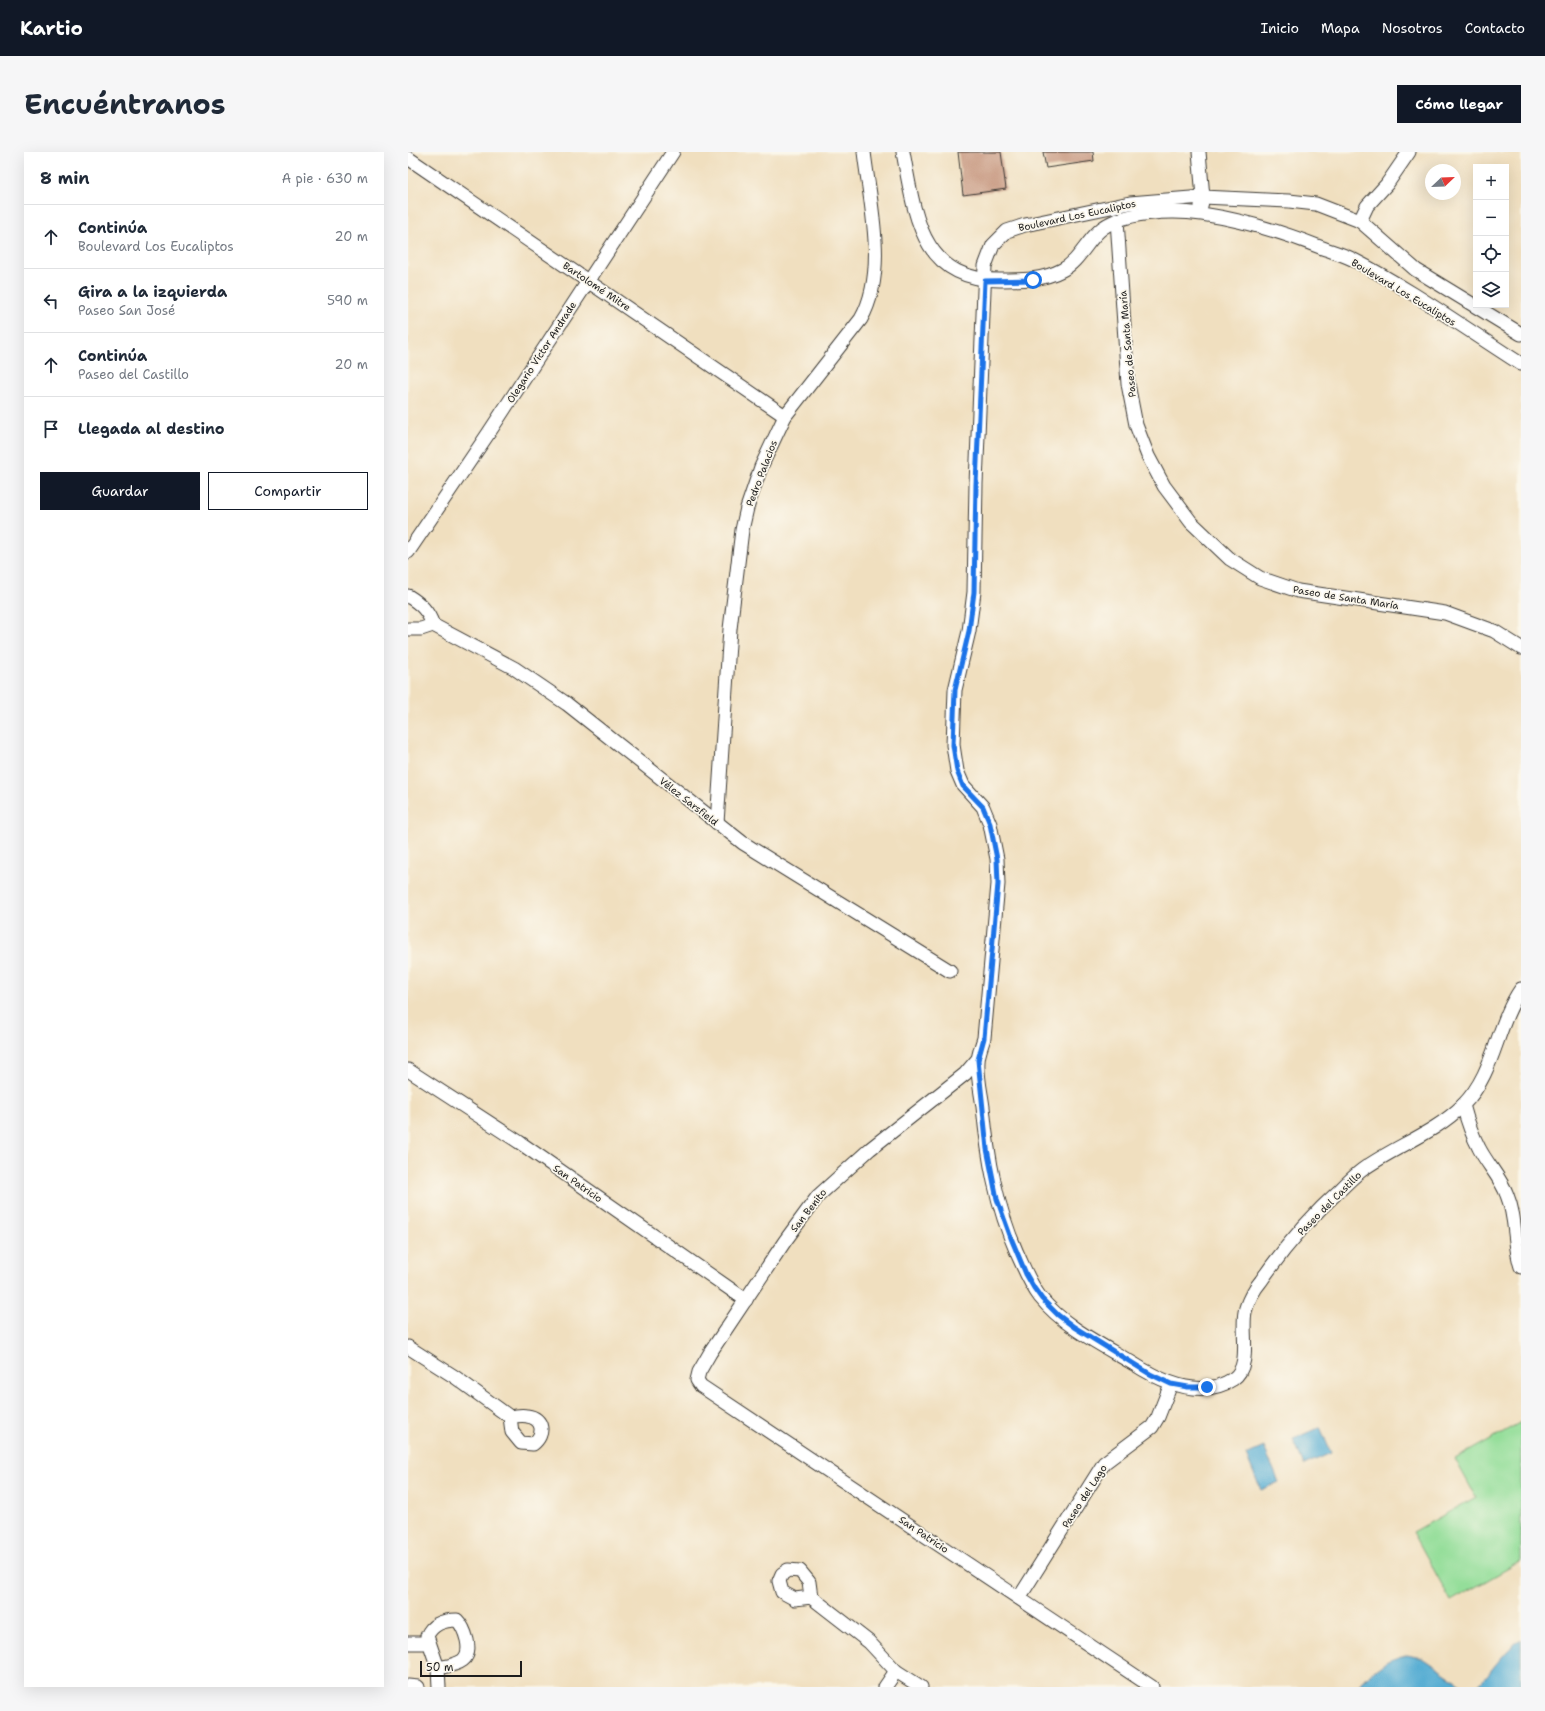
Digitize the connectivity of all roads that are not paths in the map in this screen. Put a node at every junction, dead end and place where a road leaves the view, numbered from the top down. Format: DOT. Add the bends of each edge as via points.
graph roads {
  1 [pos="673,152"];
  2 [pos="864,152"];
  3 [pos="903,152"];
  4 [pos="1199,152"];
  5 [pos="1409,152"];
  6 [pos="408,158"];
  7 [pos="1203,197"];
  8 [pos="1200,214"];
  9 [pos="1117,220"];
  10 [pos="1360,221"];
  11 [pos="588,280"];
  12 [pos="985,281"];
  13 [pos="1521,334"];
  14 [pos="1521,364"];
  15 [pos="785,416"];
  16 [pos="408,552"];
  17 [pos="408,596"];
  18 [pos="433,625"];
  19 [pos="408,629"];
  20 [pos="1521,648"];
  21 [pos="717,824"];
  22 [pos="950,971"];
  23 [pos="1521,989"];
  24 [pos="978,1060"];
  25 [pos="408,1070"];
  26 [pos="1463,1105"];
  27 [pos="1521,1267"];
  28 [pos="746,1300"];
  29 [pos="408,1347"];
  30 [pos="697,1380"];
  31 [pos="1171,1384"];
  32 [pos="510,1417"];
  33 [pos="811,1598"];
  34 [pos="1019,1598"];
  35 [pos="408,1635"];
  36 [pos="428,1640"];
  37 [pos="408,1643"];
  38 [pos="438,1668"];
  39 [pos="896,1671"];
  40 [pos="408,1686"];
  41 [pos="418,1687"];
  42 [pos="439,1687"];
  43 [pos="885,1687"];
  44 [pos="921,1687"];
  45 [pos="1152,1687"];
  1 -- 11 [label="street, Olegario Víctor Andrade"];
  2 -- 15 [label="street, Pedro Palacios" via="877,259 869,305 861,319"];
  3 -- 12 [label="street" via="914,214 923,236 934,253 951,268"];
  4 -- 7 [label="street"];
  5 -- 10 [label="street" via="1387,184 1367,206"];
  6 -- 11 [label="street, Bartolomé Mitre"];
  7 -- 8 [label="street"];
  7 -- 10 [label="street, Boulevard Los Eucaliptos" via="1316,204"];
  7 -- 12 [label="street, Boulevard Los Eucaliptos" via="1130,203 1032,223 1007,231 993,245 985,266"];
  8 -- 9 [label="street, Boulevard Los Eucaliptos" via="1153,213"];
  8 -- 14 [label="street, Boulevard Los Eucaliptos" via="1262,227 1351,258"];
  9 -- 12 [label="street, Boulevard Los Eucaliptos" via="1099,231 1065,269 1033,280"];
  9 -- 20 [label="street, Paseo de Santa María" via="1128,384 1136,425 1148,456 1164,486 1191,522 1230,559 1260,578 1298,591 1445,613 1494,631"];
  10 -- 13 [label="street, Boulevard Los Eucaliptos" via="1416,270"];
  11 -- 15 [label="street, Bartolomé Mitre"];
  11 -- 16 [label="street, Olegario Víctor Andrade"];
  12 -- 24 [label="street" via="974,592 969,631 955,690 953,745 957,771 963,786 983,807 990,824 997,859 998,884 984,1038"];
  15 -- 21 [label="street, Pedro Palacios" via="761,467 742,530 730,629"];
  17 -- 18 [label="street" via="421,604 430,615"];
  18 -- 19 [label="street" via="422,629"];
  18 -- 21 [label="street, Vélez Sarsfield" via="514,668 567,704"];
  21 -- 22 [label="street, Vélez Sarsfield" via="792,874"];
  23 -- 26 [label="street, Paseo del Castillo" via="1504,1019 1486,1072 1476,1090"];
  24 -- 28 [label="street, San Benito" via="965,1074 826,1187 810,1206"];
  24 -- 31 [label="street, Paseo del Castillo" via="987,1149 997,1199 1011,1238 1034,1288 1058,1315 1074,1327 1150,1374"];
  25 -- 28 [label="street, San Patricio" via="520,1142"];
  26 -- 27 [label="street" via="1479,1149 1506,1193 1511,1206"];
  26 -- 31 [label="street, Paseo del Castillo" via="1441,1124 1360,1171 1290,1242 1259,1283 1246,1309 1243,1365 1239,1374 1220,1385 1188,1387"];
  28 -- 30 [label="street, San Benito" via="710,1353"];
  29 -- 32 [label="street"];
  30 -- 34 [label="street, San Patricio" via="700,1386"];
  31 -- 34 [label="street, Paseo del Lago" via="1152,1427 1104,1464"];
  33 -- 39 [label="street" via="864,1638"];
  34 -- 45 [label="street, San Patricio"];
  35 -- 36 [label="street"];
  36 -- 37 [label="street"];
  36 -- 38 [label="street"];
  36 -- 38 [label="street" via="430,1628 436,1625 451,1620 457,1620 462,1624 468,1655 464,1660"];
  38 -- 42 [label="street"];
  39 -- 43 [label="street"];
  39 -- 44 [label="street"];
  40 -- 41 [label="street"];
}
